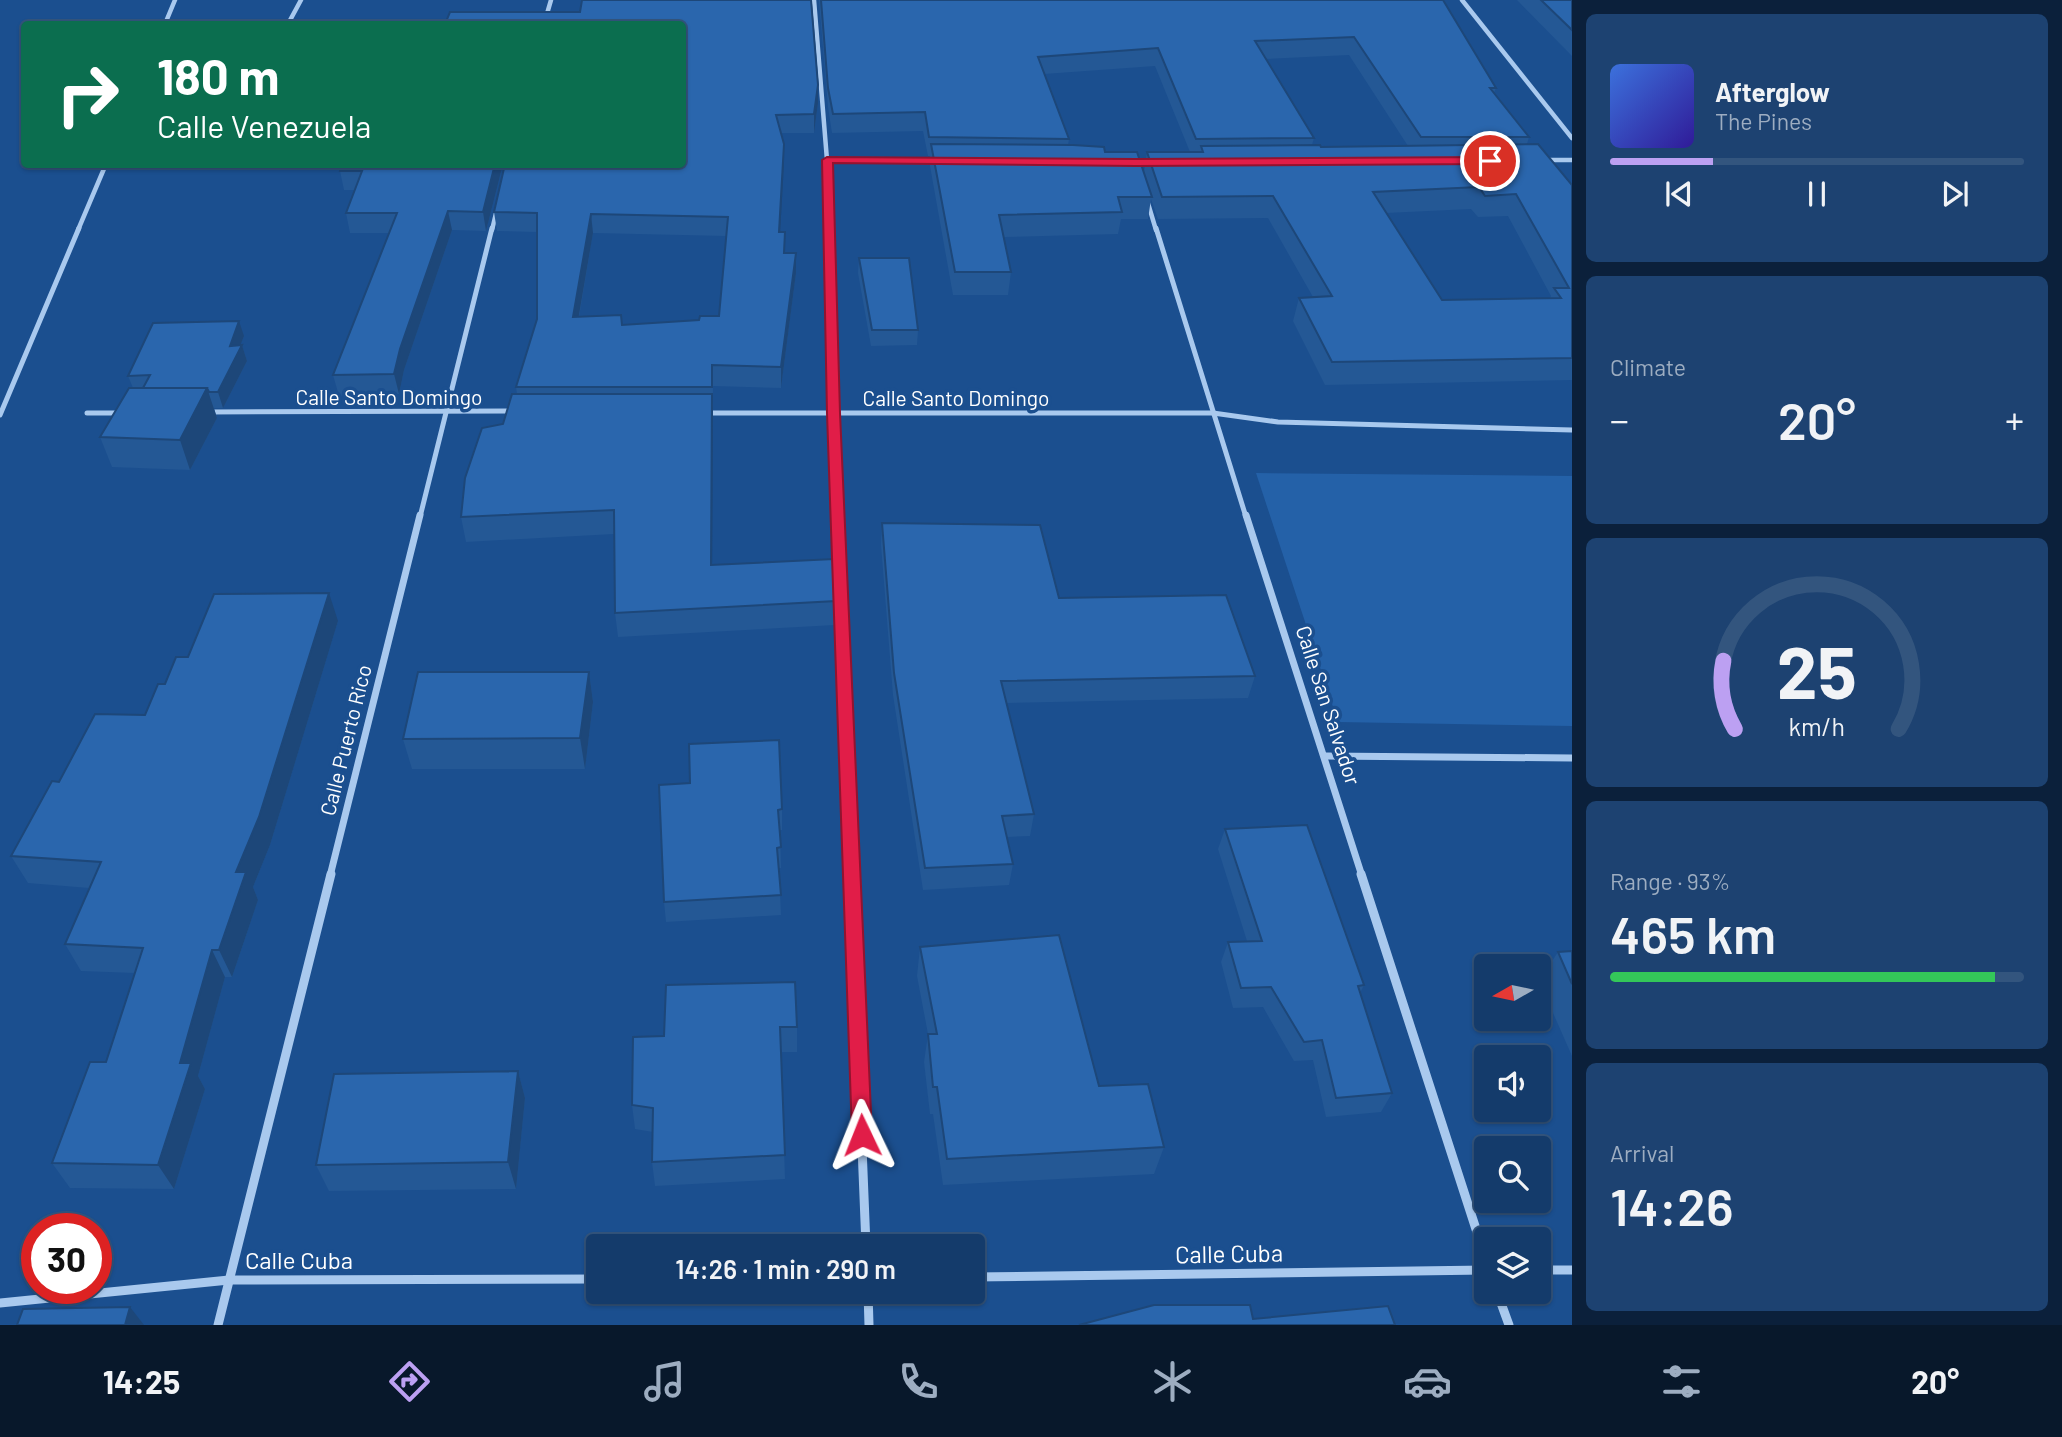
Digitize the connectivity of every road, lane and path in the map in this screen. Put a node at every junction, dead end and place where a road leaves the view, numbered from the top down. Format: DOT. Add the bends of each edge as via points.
graph roads {
  1 [pos="176,0"];
  2 [pos="301,0"];
  3 [pos="551,0"];
  4 [pos="814,0"];
  5 [pos="1462,0"];
  6 [pos="166,21"];
  7 [pos="290,21"];
  8 [pos="545,21"];
  9 [pos="1572,138"];
  10 [pos="827,160"];
  11 [pos="1531,160"];
  12 [pos="1572,160"];
  13 [pos="948,161"];
  14 [pos="104,168"];
  15 [pos="1144,189"];
  16 [pos="498,203"];
  17 [pos="445,411"];
  18 [pos="528,411"];
  19 [pos="197,412"];
  20 [pos="695,412"];
  21 [pos="87,413"];
  22 [pos="128,413"];
  23 [pos="833,413"];
  24 [pos="1213,413"];
  25 [pos="0,415"];
  26 [pos="1572,430"];
  27 [pos="1326,756"];
  28 [pos="1572,758"];
  29 [pos="1476,1227"];
  30 [pos="866,1234"];
  31 [pos="1474,1270"];
  32 [pos="1551,1270"];
  33 [pos="1572,1270"];
  34 [pos="985,1277"];
  35 [pos="586,1279"];
  36 [pos="229,1280"];
  37 [pos="0,1303"];
  38 [pos="868,1304"];
  39 [pos="1501,1304"];
  40 [pos="218,1325"];
  41 [pos="869,1325"];
  42 [pos="1509,1325"];
  1 -- 6 [label="street"];
  2 -- 7 [label="street"];
  3 -- 8 [label="street"];
  4 -- 10 [label="street"];
  5 -- 9 [label="street"];
  10 -- 13 [label="street"];
  10 -- 23 [label="street"];
  11 -- 12 [label="street"];
  14 -- 25 [label="street"];
  15 -- 24 [label="street, Calle San Salvador"];
  16 -- 17 [label="street, Calle Puerto Rico"];
  17 -- 18 [label="street, Calle Santo Domingo"];
  17 -- 19 [label="street, Calle Santo Domingo"];
  17 -- 36 [label="street, Calle Puerto Rico"];
  20 -- 23 [label="street, Calle Santo Domingo"];
  21 -- 22 [label="street"];
  23 -- 24 [label="street, Calle Santo Domingo"];
  23 -- 30 [label="street"];
  24 -- 26 [label="street, Calle Santo Domingo" via="1278,422"];
  24 -- 27 [label="street, Calle San Salvador"];
  27 -- 28 [label="street"];
  27 -- 29 [label="street, Calle San Salvador"];
  31 -- 34 [label="street, Calle Cuba"];
  32 -- 33 [label="street"];
  35 -- 36 [label="street, Calle Cuba"];
  36 -- 37 [label="street, Calle Cuba"];
  36 -- 40 [label="street, Calle Puerto Rico"];
  38 -- 41 [label="street"];
  39 -- 42 [label="street"];
}
